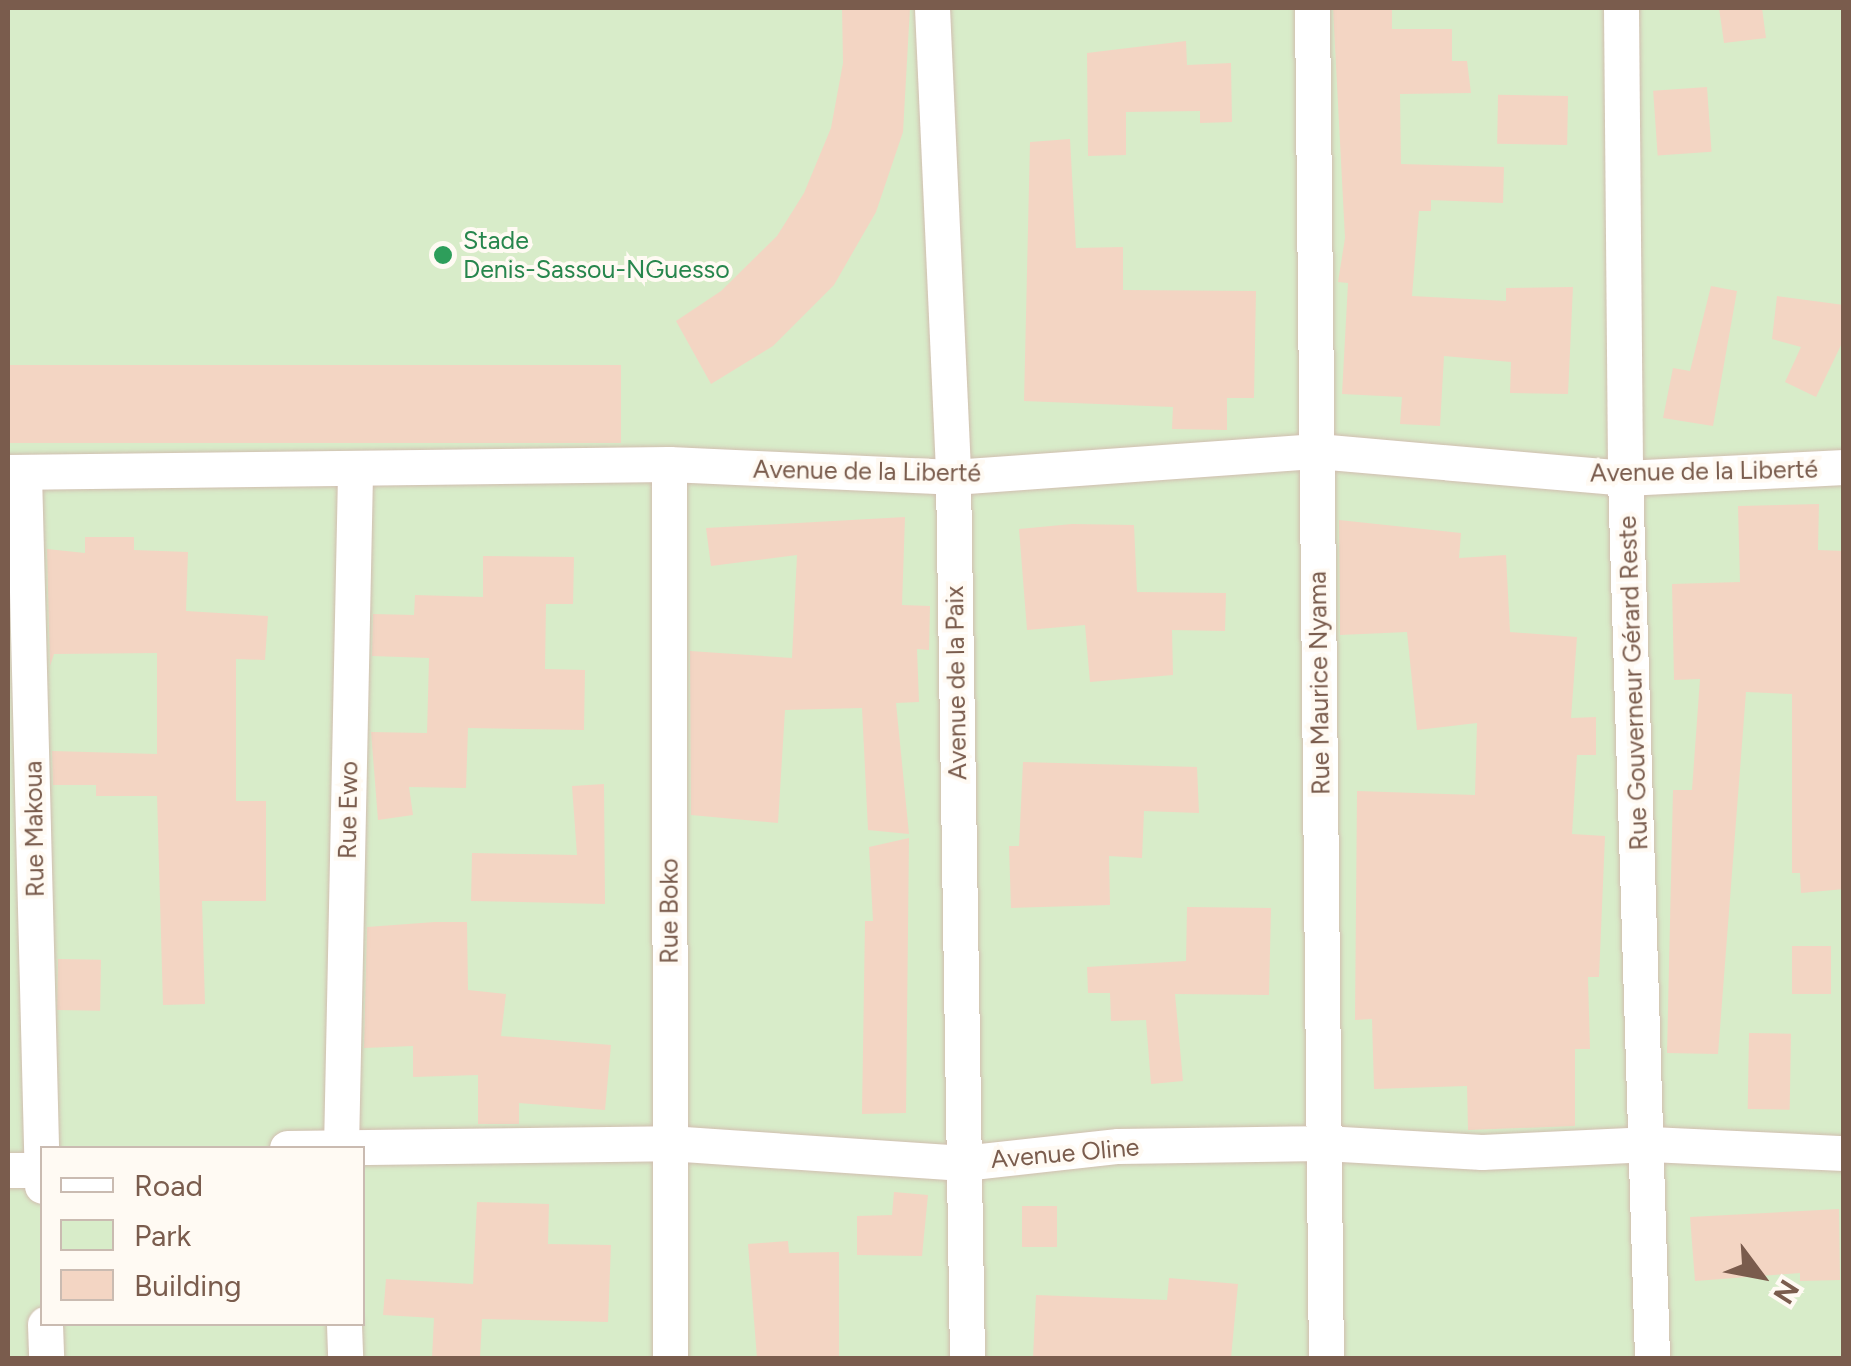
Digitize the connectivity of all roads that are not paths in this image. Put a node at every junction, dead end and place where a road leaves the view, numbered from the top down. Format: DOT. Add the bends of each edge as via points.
graph roads {
  1 [pos="932,8"];
  2 [pos="1312,8"];
  3 [pos="1621,8"];
  4 [pos="1316,452"];
  5 [pos="670,464"];
  6 [pos="1844,468"];
  7 [pos="16,472"];
  8 [pos="355,472"];
  9 [pos="952,477"];
  10 [pos="1626,478"];
  11 [pos="669,1143"];
  12 [pos="1324,1143"];
  13 [pos="1650,1144"];
  14 [pos="41,1146"];
  15 [pos="342,1146"];
  16 [pos="1844,1153"];
  17 [pos="964,1163"];
  18 [pos="8,1170"];
  19 [pos="40,1170"];
  20 [pos="45,1326"];
  21 [pos="344,1326"];
  22 [pos="46,1358"];
  23 [pos="345,1358"];
  24 [pos="670,1358"];
  25 [pos="967,1358"];
  26 [pos="1326,1358"];
  27 [pos="1652,1358"];
  1 -- 9 [label="street, Avenue de la Paix"];
  2 -- 4 [label="street, Rue Maurice Nyama"];
  3 -- 10 [label="street, Rue Gouverneur Gérard Reste"];
  4 -- 9 [label="street, Avenue de la Liberté"];
  4 -- 10 [label="street, Avenue de la Liberté"];
  4 -- 12 [label="street, Rue Maurice Nyama"];
  5 -- 8 [label="street, Avenue de la Liberté"];
  5 -- 9 [label="street, Avenue de la Liberté"];
  5 -- 11 [label="street, Rue Boko"];
  6 -- 10 [label="street, Avenue de la Liberté"];
  7 -- 8 [label="street, Avenue de la Liberté"];
  7 -- 14 [label="street, Rue Makoua"];
  8 -- 15 [label="street, Rue Ewo"];
  9 -- 17 [label="street, Avenue de la Paix"];
  10 -- 13 [label="street, Rue Gouverneur Gérard Reste"];
  11 -- 15 [label="street, Avenue Oline"];
  11 -- 17 [label="street, Avenue Oline"];
  11 -- 24 [label="street, Rue Boko"];
  12 -- 13 [label="street, Avenue Oline" via="1482,1152"];
  12 -- 17 [label="street, Avenue Oline" via="1118,1146"];
  12 -- 26 [label="street, Rue Maurice Nyama"];
  13 -- 16 [label="street, Avenue Oline"];
  13 -- 27 [label="street, Rue Gouverneur Gérard Reste"];
  17 -- 25 [label="street, Avenue de la Paix"];
  18 -- 19 [label="street"];
  20 -- 22 [label="street"];
  21 -- 23 [label="street"];
}
